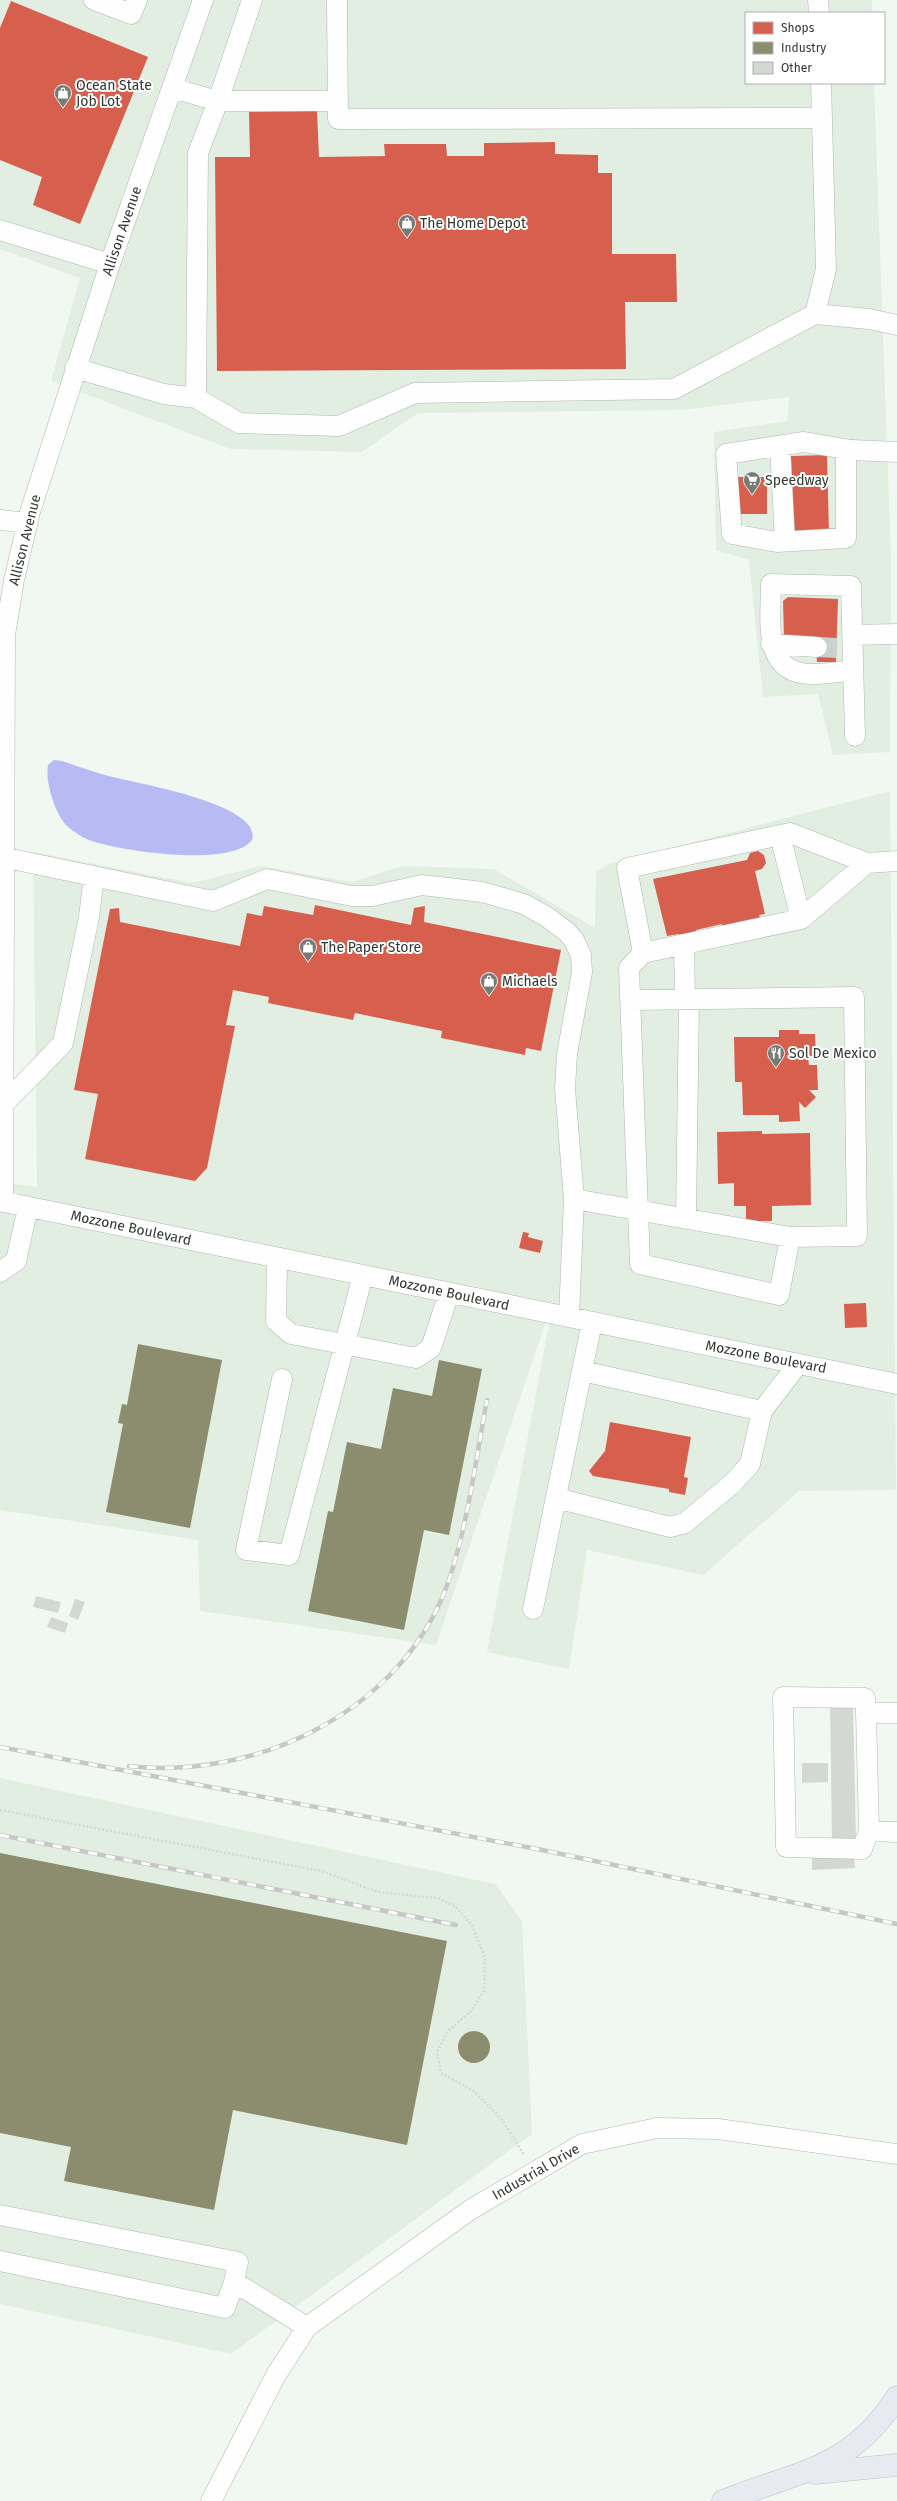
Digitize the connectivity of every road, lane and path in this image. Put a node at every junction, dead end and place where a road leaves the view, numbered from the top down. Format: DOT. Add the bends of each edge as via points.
graph roads {
  1 [pos="94,0"];
  2 [pos="137,0"];
  3 [pos="203,0"];
  4 [pos="252,0"];
  5 [pos="336,0"];
  6 [pos="818,0"];
  7 [pos="819,12"];
  8 [pos="821,84"];
  9 [pos="172,88"];
  10 [pos="218,101"];
  11 [pos="337,101"];
  12 [pos="822,118"];
  13 [pos="0,230"];
  14 [pos="110,264"];
  15 [pos="815,314"];
  16 [pos="897,325"];
  17 [pos="75,368"];
  18 [pos="196,398"];
  19 [pos="780,446"];
  20 [pos="846,450"];
  21 [pos="897,452"];
  22 [pos="0,520"];
  23 [pos="27,523"];
  24 [pos="785,541"];
  25 [pos="897,634"];
  26 [pos="847,643"];
  27 [pos="771,644"];
  28 [pos="817,647"];
  29 [pos="853,670"];
  30 [pos="854,736"];
  31 [pos="2,748"];
  32 [pos="780,835"];
  33 [pos="2,857"];
  34 [pos="897,861"];
  35 [pos="867,863"];
  36 [pos="94,876"];
  37 [pos="1,894"];
  38 [pos="801,919"];
  39 [pos="684,944"];
  40 [pos="643,953"];
  41 [pos="2,970"];
  42 [pos="687,999"];
  43 [pos="631,1000"];
  44 [pos="2,1037"];
  45 [pos="3,1105"];
  46 [pos="574,1199"];
  47 [pos="2,1202"];
  48 [pos="28,1207"];
  49 [pos="637,1209"];
  50 [pos="686,1218"];
  51 [pos="790,1237"];
  52 [pos="277,1258"];
  53 [pos="0,1272"];
  54 [pos="363,1275"];
  55 [pos="449,1293"];
  56 [pos="569,1317"];
  57 [pos="592,1322"];
  58 [pos="346,1346"];
  59 [pos="798,1364"];
  60 [pos="582,1371"];
  61 [pos="282,1379"];
  62 [pos="897,1384"];
  63 [pos="762,1411"];
  64 [pos="556,1498"];
  65 [pos="533,1610"];
  66 [pos="866,1713"];
  67 [pos="897,1713"];
  68 [pos="0,1810"];
  69 [pos="870,1831"];
  70 [pos="897,1832"];
  71 [pos="897,2154"];
  72 [pos="534,2172"];
  73 [pos="0,2215"];
  74 [pos="0,2261"];
  75 [pos="234,2282"];
  76 [pos="307,2327"];
  77 [pos="897,2397"];
  78 [pos="897,2465"];
  79 [pos="806,2474"];
  80 [pos="211,2501"];
  81 [pos="723,2501"];
  1 -- 2 [label="street" via="131,14"];
  3 -- 9 [label="street, Allison Avenue"];
  4 -- 10 [label="street"];
  5 -- 11 [label="street"];
  6 -- 7 [label="street"];
  8 -- 12 [label="street"];
  9 -- 10 [label="street"];
  9 -- 14 [label="street, Allison Avenue"];
  10 -- 11 [label="street"];
  10 -- 18 [label="street" via="198,154"];
  11 -- 12 [label="street" via="338,120"];
  12 -- 15 [label="street" via="826,269"];
  13 -- 14 [label="street"];
  14 -- 17 [label="street, Allison Avenue"];
  15 -- 16 [label="street" via="869,319"];
  15 -- 18 [label="street" via="674,389 415,393 339,426 239,423"];
  17 -- 18 [label="street" via="164,394"];
  17 -- 23 [label="street, Allison Avenue"];
  19 -- 20 [label="street" via="804,442"];
  19 -- 24 [label="street"];
  19 -- 24 [label="street" via="726,454 732,534"];
  20 -- 21 [label="street"];
  20 -- 24 [label="street" via="846,538"];
  22 -- 23 [label="street"];
  23 -- 31 [label="street, Allison Avenue" via="4,635"];
  25 -- 26 [label="street"];
  26 -- 27 [label="street" via="851,586 771,584"];
  26 -- 29 [label="street"];
  27 -- 28 [label="street"];
  27 -- 29 [label="street" via="774,654 797,672 812,674"];
  29 -- 30 [label="street"];
  31 -- 33 [label="street, Allison Avenue"];
  32 -- 35 [label="street" via="790,833"];
  32 -- 38 [label="street"];
  32 -- 40 [label="street" via="627,868"];
  33 -- 36 [label="street"];
  33 -- 37 [label="street, Allison Avenue"];
  34 -- 35 [label="street"];
  35 -- 38 [label="street"];
  36 -- 45 [label="street" via="89,917 62,1043"];
  36 -- 46 [label="street" via="213,901 268,879 352,896 372,896 422,885 482,892 524,904 547,917 574,940 580,955 582,972 567,1054 565,1089"];
  37 -- 41 [label="street, Allison Avenue"];
  38 -- 39 [label="street"];
  39 -- 40 [label="street"];
  39 -- 42 [label="street"];
  40 -- 43 [label="street" via="629,968"];
  41 -- 44 [label="street, Allison Avenue"];
  42 -- 43 [label="street"];
  42 -- 50 [label="street"];
  42 -- 51 [label="street" via="854,997 857,1236"];
  43 -- 49 [label="street"];
  44 -- 45 [label="street, Allison Avenue"];
  45 -- 47 [label="street, Allison Avenue"];
  46 -- 49 [label="street"];
  46 -- 56 [label="street"];
  47 -- 48 [label="street, Mozzone Boulevard"];
  48 -- 52 [label="street, Mozzone Boulevard"];
  48 -- 53 [label="street" via="16,1261"];
  49 -- 50 [label="street"];
  49 -- 51 [label="street" via="640,1264 779,1295"];
  50 -- 51 [label="street"];
  52 -- 54 [label="street, Mozzone Boulevard"];
  52 -- 58 [label="street" via="276,1321 291,1334"];
  54 -- 55 [label="street, Mozzone Boulevard"];
  54 -- 58 [label="street"];
  55 -- 56 [label="street, Mozzone Boulevard"];
  55 -- 58 [label="street" via="431,1348 416,1358"];
  56 -- 57 [label="street, Mozzone Boulevard"];
  57 -- 59 [label="street, Mozzone Boulevard"];
  57 -- 60 [label="street"];
  58 -- 61 [label="street" via="289,1555 246,1550"];
  59 -- 62 [label="street, Mozzone Boulevard"];
  59 -- 63 [label="street"];
  60 -- 63 [label="street"];
  60 -- 64 [label="street"];
  63 -- 64 [label="street" via="750,1464 733,1483 685,1523 670,1527"];
  64 -- 65 [label="street"];
  66 -- 67 [label="street"];
  66 -- 69 [label="street"];
  66 -- 69 [label="street" via="865,1698 783,1698 786,1847 862,1849"];
  68 -- 72 [label="path" via="321,1871 378,1892 438,1898 456,1907 472,1925 485,1958 484,1991 471,2010 448,2031 437,2052 441,2073 472,2090 501,2118"];
  69 -- 70 [label="street"];
  71 -- 72 [label="street, Industrial Drive" via="718,2129 657,2128 582,2144"];
  72 -- 76 [label="street, Industrial Drive" via="470,2210"];
  73 -- 75 [label="street" via="238,2262"];
  74 -- 75 [label="street" via="225,2308"];
  75 -- 76 [label="street"];
  76 -- 80 [label="street" via="276,2375"];
  77 -- 79 [label="highway" via="866,2436 848,2450"];
  78 -- 79 [label="highway"];
  79 -- 81 [label="highway"];
}
